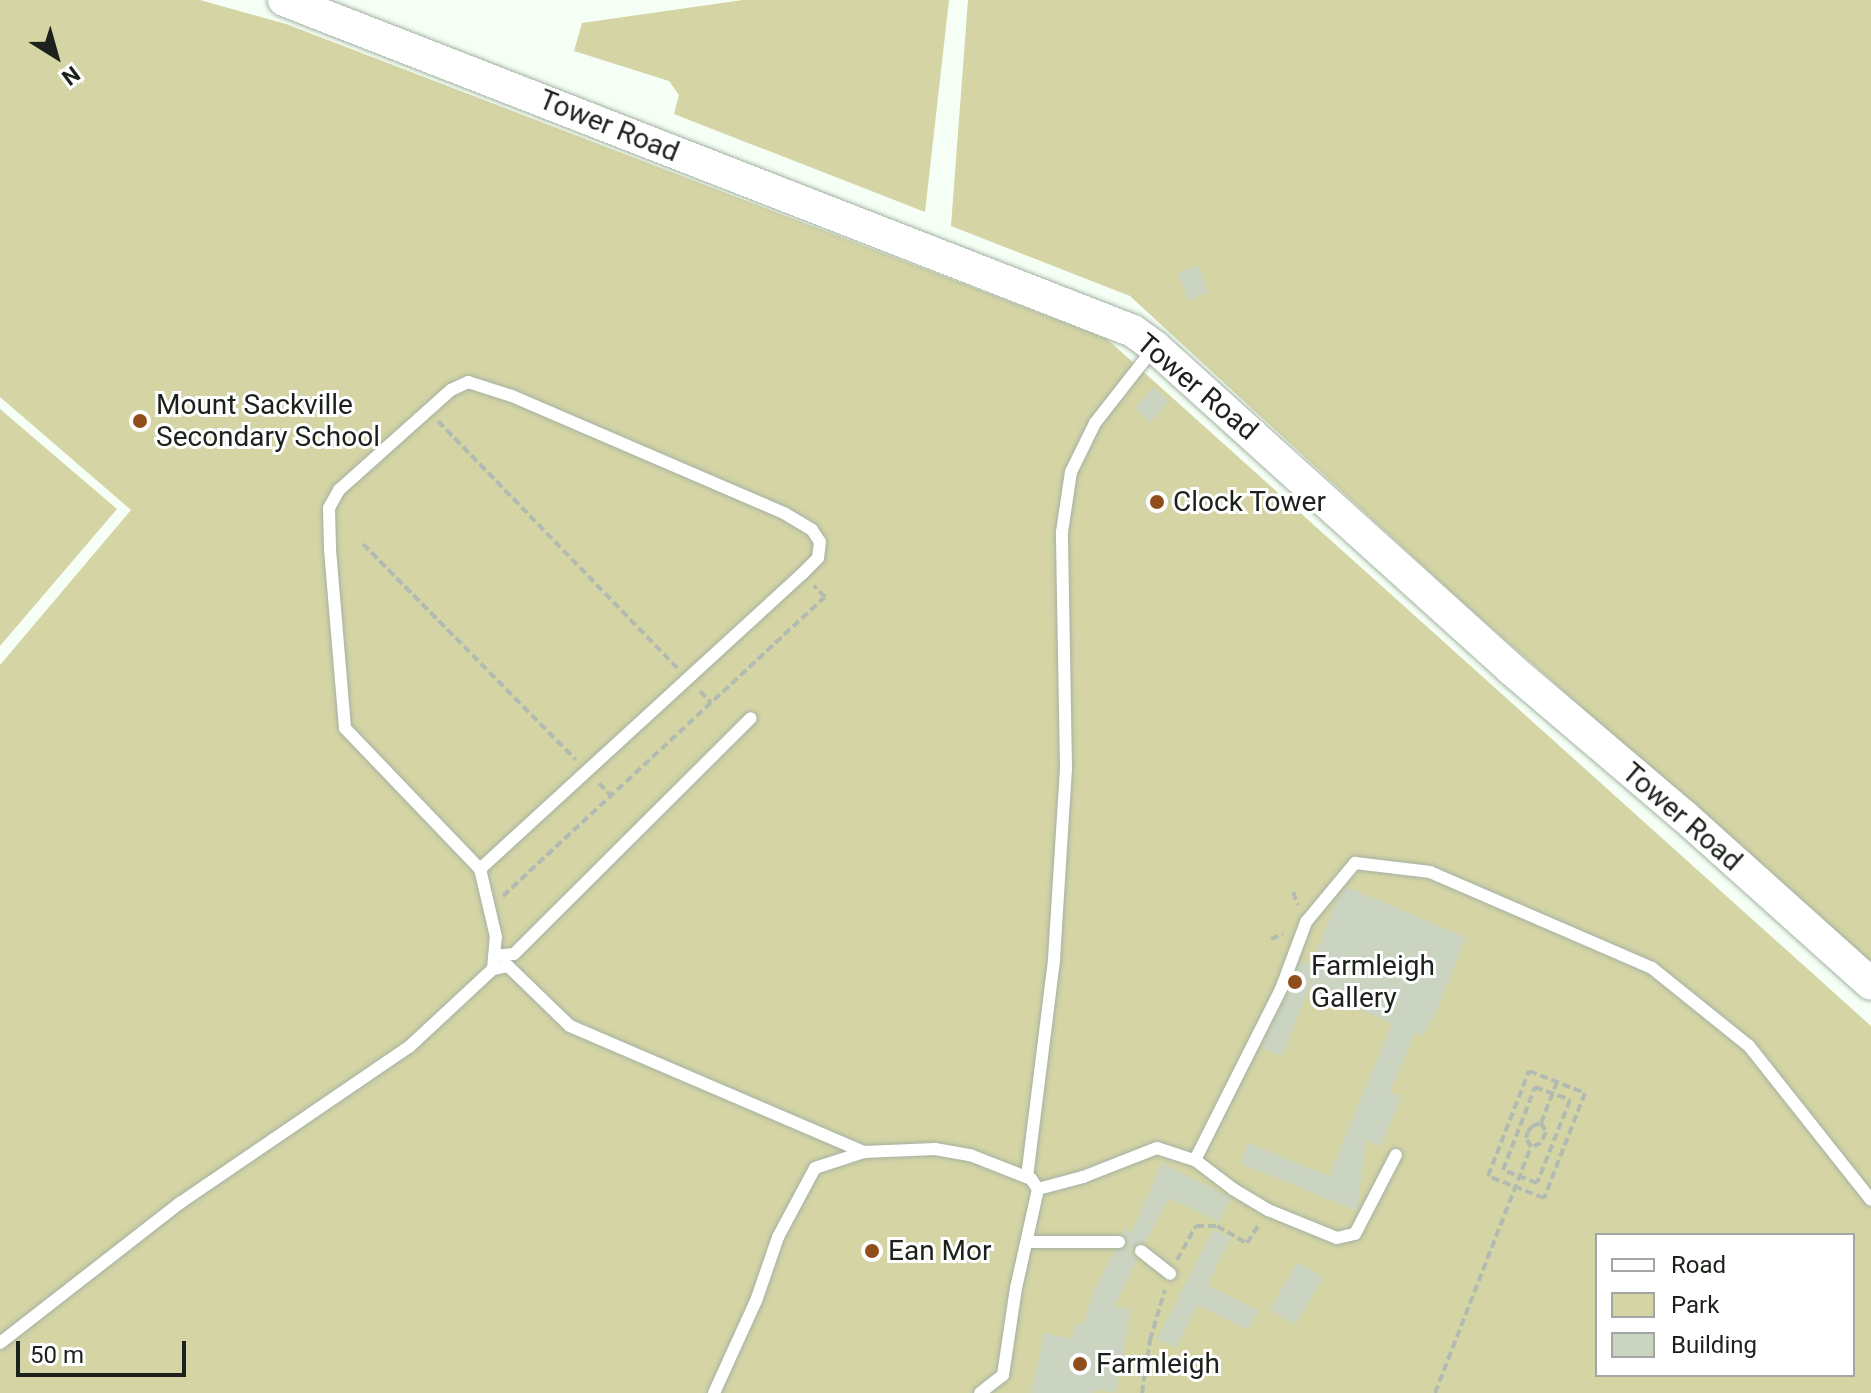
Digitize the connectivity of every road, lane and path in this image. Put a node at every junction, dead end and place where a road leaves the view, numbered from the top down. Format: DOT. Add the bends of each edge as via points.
graph roads {
  1 [pos="284,0"];
  2 [pos="1155,347"];
  3 [pos="428,411"];
  4 [pos="363,544"];
  5 [pos="802,574"];
  6 [pos="687,678"];
  7 [pos="711,703"];
  8 [pos="751,718"];
  9 [pos="587,772"];
  10 [pos="611,796"];
  11 [pos="480,869"];
  12 [pos="497,902"];
  13 [pos="493,963"];
  14 [pos="1871,984"];
  15 [pos="1557,1082"];
  16 [pos="1553,1094"];
  17 [pos="1541,1123"];
  18 [pos="1519,1129"];
  19 [pos="1528,1132"];
  20 [pos="1543,1137"];
  21 [pos="1554,1141"];
  22 [pos="1531,1147"];
  23 [pos="864,1152"];
  24 [pos="1396,1155"];
  25 [pos="1195,1160"];
  26 [pos="1520,1176"];
  27 [pos="1027,1177"];
  28 [pos="1516,1187"];
  29 [pos="1038,1189"];
  30 [pos="1871,1200"];
  31 [pos="1268,1210"];
  32 [pos="1027,1242"];
  33 [pos="1119,1242"];
  34 [pos="1141,1251"];
  35 [pos="1170,1274"];
  36 [pos="0,1343"];
  37 [pos="714,1393"];
  38 [pos="980,1393"];
  39 [pos="1143,1393"];
  40 [pos="1435,1393"];
  1 -- 2 [label="street, Tower Road" via="1077,307 1133,331"];
  2 -- 14 [label="street, Tower Road"];
  2 -- 27 [label="lane" via="1095,423 1071,472 1062,532 1066,768 1054,959"];
  3 -- 5 [label="lane" via="468,382 490,387 784,513 812,530 820,542 818,558"];
  3 -- 6 [label="path"];
  3 -- 11 [label="lane" via="339,490 329,508 340,697 345,728"];
  4 -- 9 [label="path"];
  5 -- 6 [label="lane"];
  5 -- 7 [label="path" via="825,597"];
  6 -- 7 [label="path"];
  6 -- 9 [label="lane"];
  7 -- 10 [label="path"];
  8 -- 13 [label="lane" via="514,954"];
  9 -- 10 [label="path"];
  9 -- 11 [label="lane"];
  10 -- 12 [label="path"];
  11 -- 13 [label="lane" via="496,937"];
  13 -- 23 [label="lane" via="508,966 570,1026"];
  13 -- 36 [label="lane" via="409,1047 180,1203"];
  15 -- 16 [label="path"];
  15 -- 28 [label="path" via="1585,1093 1544,1198"];
  15 -- 28 [label="path" via="1529,1071 1488,1176"];
  16 -- 17 [label="path"];
  16 -- 18 [label="path" via="1535,1087"];
  16 -- 21 [label="path" via="1570,1100"];
  17 -- 19 [label="path"];
  17 -- 20 [label="path"];
  18 -- 19 [label="path"];
  18 -- 26 [label="path" via="1503,1170"];
  19 -- 22 [label="path"];
  20 -- 21 [label="path"];
  20 -- 22 [label="path"];
  21 -- 26 [label="path" via="1537,1183"];
  22 -- 26 [label="path"];
  23 -- 27 [label="lane" via="935,1149 970,1155"];
  23 -- 37 [label="lane" via="815,1168 778,1237"];
  24 -- 31 [label="lane" via="1355,1234 1337,1238"];
  25 -- 29 [label="lane" via="1157,1148"];
  25 -- 30 [label="lane" via="1281,989 1306,922 1355,863 1430,872 1652,968 1749,1046"];
  25 -- 31 [label="lane"];
  26 -- 28 [label="path"];
  27 -- 29 [label="lane"];
  28 -- 40 [label="path"];
  29 -- 32 [label="lane"];
  31 -- 35 [label="path" via="1247,1243 1217,1226 1196,1226"];
  32 -- 33 [label="lane"];
  32 -- 38 [label="lane" via="1003,1375"];
  34 -- 35 [label="lane"];
  35 -- 39 [label="path" via="1150,1340"];
}
